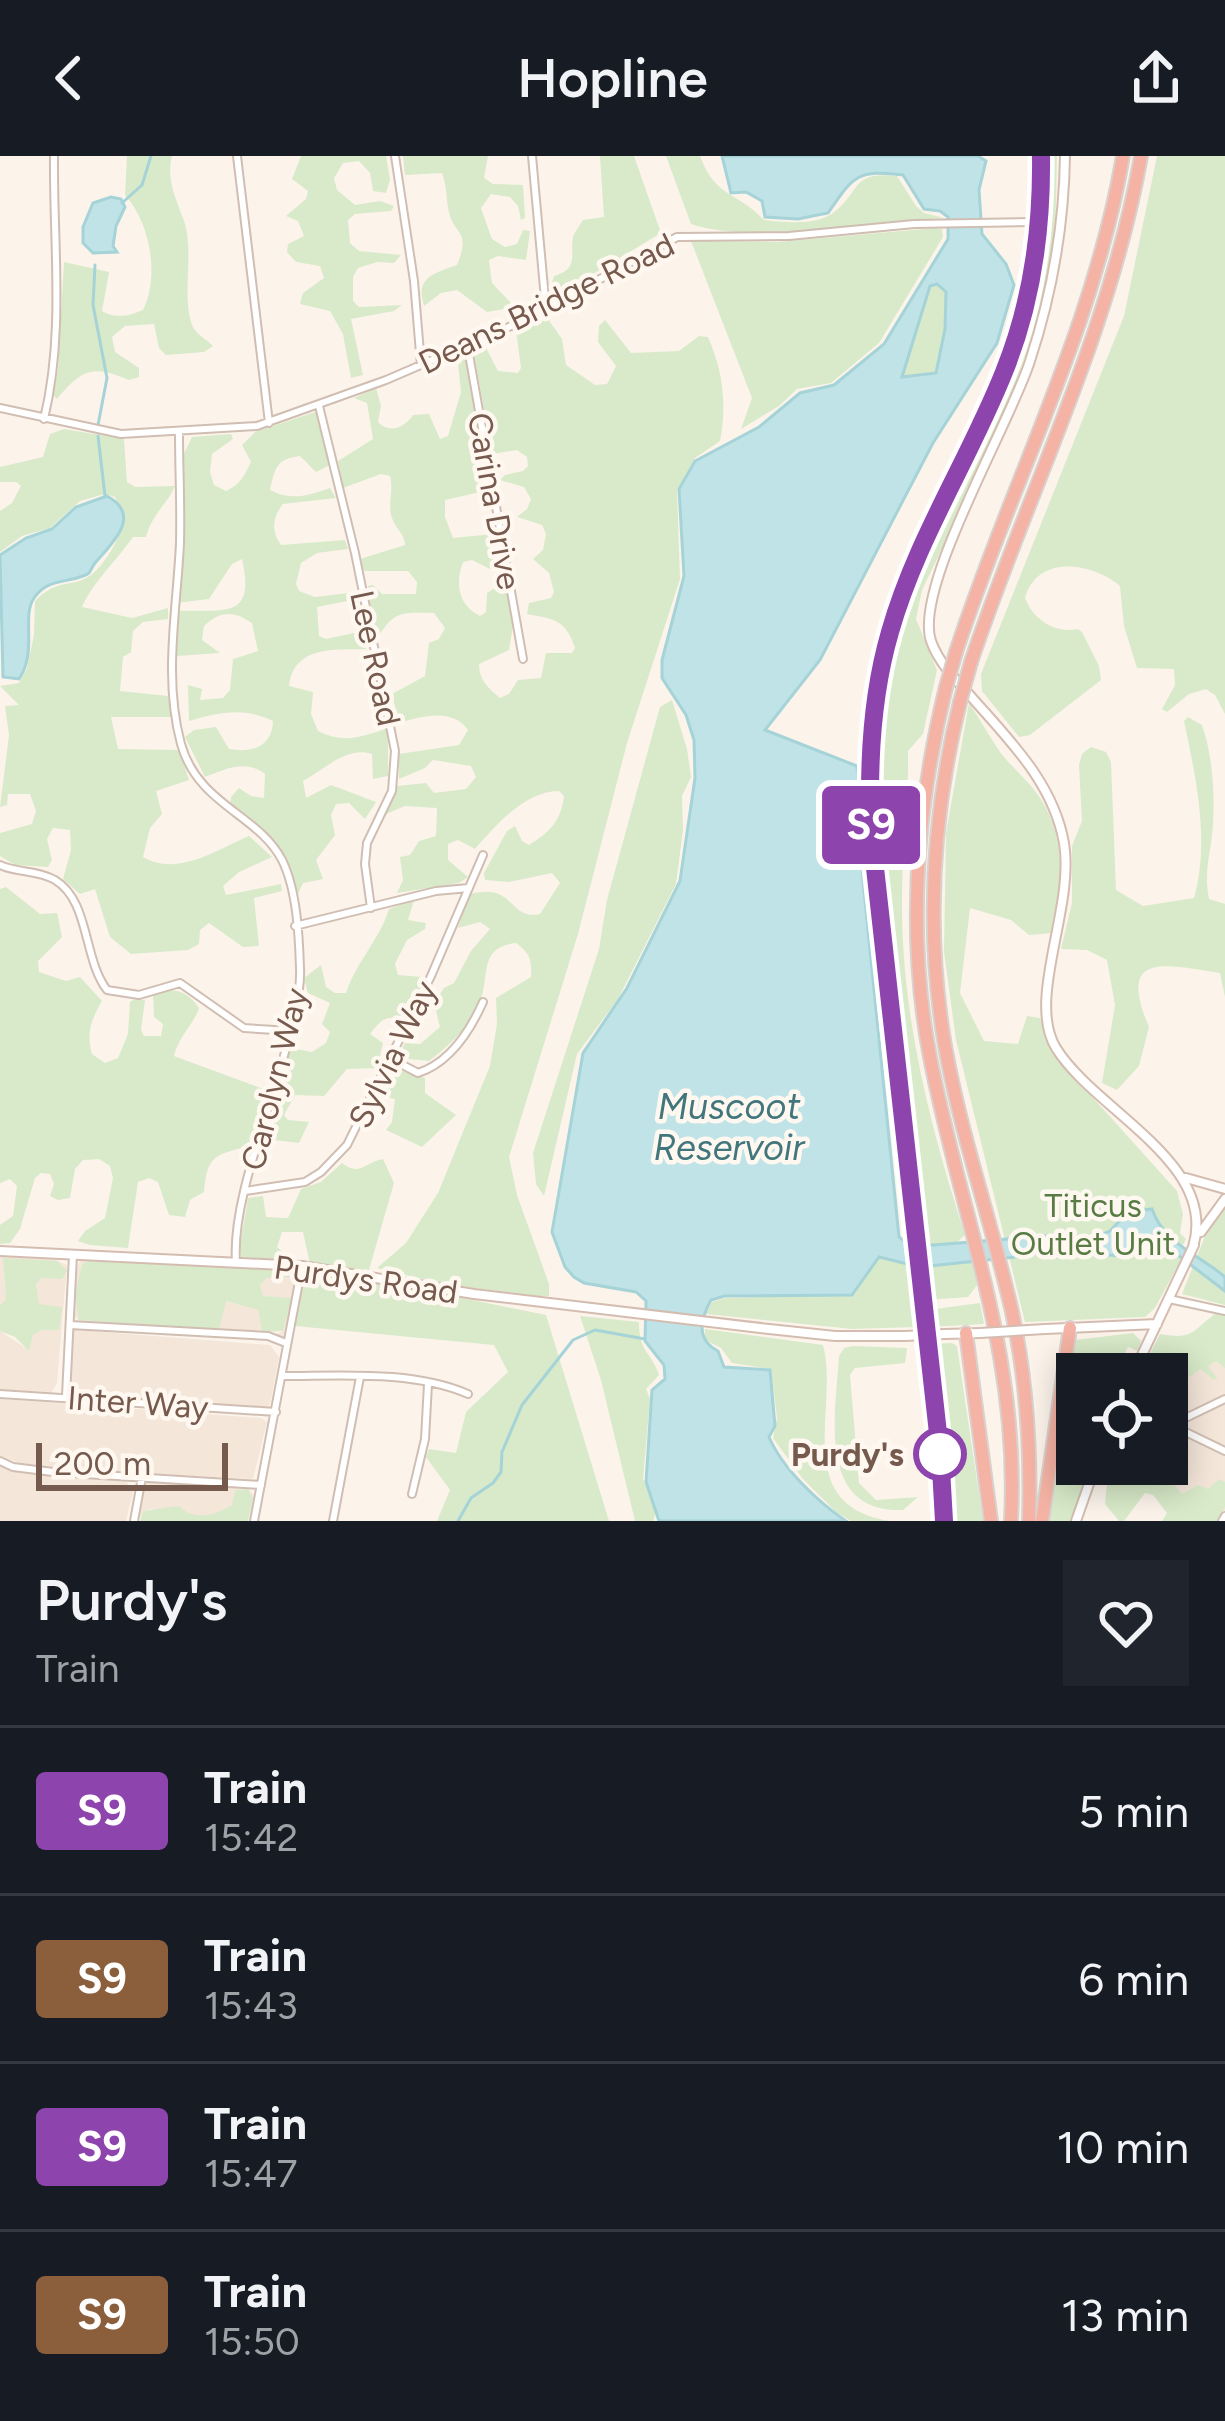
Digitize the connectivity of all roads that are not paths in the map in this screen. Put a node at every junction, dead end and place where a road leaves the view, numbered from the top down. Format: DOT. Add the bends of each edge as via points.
graph roads {
  1 [pos="55,156"];
  2 [pos="236,156"];
  3 [pos="395,156"];
  4 [pos="532,156"];
  5 [pos="1065,156"];
  6 [pos="1123,156"];
  7 [pos="1141,156"];
  8 [pos="1032,222"];
  9 [pos="546,310"];
  10 [pos="467,343"];
  11 [pos="421,365"];
  12 [pos="319,406"];
  13 [pos="0,408"];
  14 [pos="44,419"];
  15 [pos="269,423"];
  16 [pos="179,433"];
  17 [pos="523,659"];
  18 [pos="483,855"];
  19 [pos="0,866"];
  20 [pos="469,888"];
  21 [pos="371,908"];
  22 [pos="295,926"];
  23 [pos="483,1002"];
  24 [pos="291,1031"];
  25 [pos="389,1058"];
  26 [pos="1180,1173"];
  27 [pos="1225,1189"];
  28 [pos="245,1191"];
  29 [pos="1225,1199"];
  30 [pos="1193,1246"];
  31 [pos="0,1251"];
  32 [pos="74,1255"];
  33 [pos="236,1263"];
  34 [pos="302,1266"];
  35 [pos="1168,1299"];
  36 [pos="1225,1311"];
  37 [pos="1157,1324"];
  38 [pos="70,1325"];
  39 [pos="1070,1328"];
  40 [pos="974,1333"];
  41 [pos="288,1344"];
  42 [pos="1143,1353"];
  43 [pos="282,1376"];
  44 [pos="360,1377"];
  45 [pos="428,1384"];
  46 [pos="0,1394"];
  47 [pos="468,1394"];
  48 [pos="66,1396"];
  49 [pos="1225,1399"];
  50 [pos="276,1412"];
  51 [pos="1188,1416"];
  52 [pos="1188,1433"];
  53 [pos="1225,1451"];
  54 [pos="0,1461"];
  55 [pos="142,1477"];
  56 [pos="261,1485"];
  57 [pos="1089,1485"];
  58 [pos="412,1495"];
  59 [pos="134,1521"];
  60 [pos="254,1521"];
  61 [pos="333,1521"];
  62 [pos="991,1521"];
  63 [pos="1011,1521"];
  64 [pos="1029,1521"];
  65 [pos="1042,1521"];
  66 [pos="1076,1521"];
  1 -- 14 [label="street" via="58,281"];
  2 -- 15 [label="street"];
  3 -- 11 [label="street"];
  4 -- 9 [label="street"];
  5 -- 26 [label="main road" via="1062,233 1032,356 927,616 937,654 1039,778 1062,834 1067,886 1044,1005 1050,1036 1065,1061"];
  6 -- 63 [label="highway, bridge" via="1074,345 956,652 920,821 916,945 929,1051 1007,1384"];
  7 -- 64 [label="highway, bridge" via="1096,335 970,662 935,840 933,944 946,1048 1024,1382"];
  8 -- 9 [label="street, Deans Bridge Road" via="676,237"];
  9 -- 10 [label="street, Deans Bridge Road"];
  10 -- 11 [label="street, Deans Bridge Road"];
  10 -- 17 [label="street, Carina Drive"];
  11 -- 12 [label="street, Deans Bridge Road"];
  12 -- 15 [label="street, Deans Bridge Road"];
  12 -- 21 [label="street, Lee Road" via="395,751 392,791 367,843"];
  13 -- 14 [label="street, Deans Bridge Road"];
  14 -- 16 [label="street, Deans Bridge Road" via="121,434"];
  15 -- 16 [label="street, Deans Bridge Road"];
  16 -- 22 [label="street, Carolyn Way" via="172,670 182,747 213,798 282,860"];
  18 -- 20 [label="street, Sylvia Way"];
  19 -- 24 [label="street" via="63,885 107,990 139,994 180,982 244,1028"];
  20 -- 21 [label="street"];
  20 -- 25 [label="street, Sylvia Way"];
  21 -- 22 [label="street"];
  22 -- 24 [label="street, Carolyn Way" via="301,971"];
  23 -- 25 [label="street" via="469,1030 430,1070 418,1073"];
  24 -- 28 [label="street, Carolyn Way"];
  25 -- 28 [label="street, Sylvia Way" via="347,1145 321,1172"];
  26 -- 27 [label="main road"];
  26 -- 30 [label="main road" via="1196,1208"];
  28 -- 33 [label="street, Carolyn Way"];
  29 -- 30 [label="main road"];
  30 -- 35 [label="main road"];
  31 -- 32 [label="main road, Purdys Road"];
  32 -- 33 [label="main road, Purdys Road"];
  32 -- 38 [label="street"];
  33 -- 34 [label="main road, Purdys Road"];
  34 -- 40 [label="main road, Purdys Road, bridge" via="835,1336"];
  34 -- 41 [label="street"];
  35 -- 36 [label="street"];
  35 -- 37 [label="main road"];
  37 -- 39 [label="main road, Purdys Road"];
  37 -- 42 [label="main road"];
  38 -- 41 [label="street" via="268,1336"];
  38 -- 48 [label="street"];
  39 -- 40 [label="main road, Purdys Road, bridge"];
  39 -- 65 [label="highway"];
  40 -- 62 [label="highway"];
  41 -- 43 [label="street"];
  43 -- 44 [label="street"];
  43 -- 50 [label="street"];
  44 -- 45 [label="street"];
  44 -- 61 [label="street"];
  45 -- 47 [label="street"];
  45 -- 58 [label="street"];
  46 -- 48 [label="street, Inter Way"];
  48 -- 50 [label="street, Inter Way"];
  49 -- 51 [label="street"];
  50 -- 56 [label="street"];
  52 -- 53 [label="street"];
  54 -- 55 [label="street"];
  55 -- 56 [label="street"];
  55 -- 59 [label="street"];
  56 -- 60 [label="street"];
  57 -- 66 [label="main road"];
}
